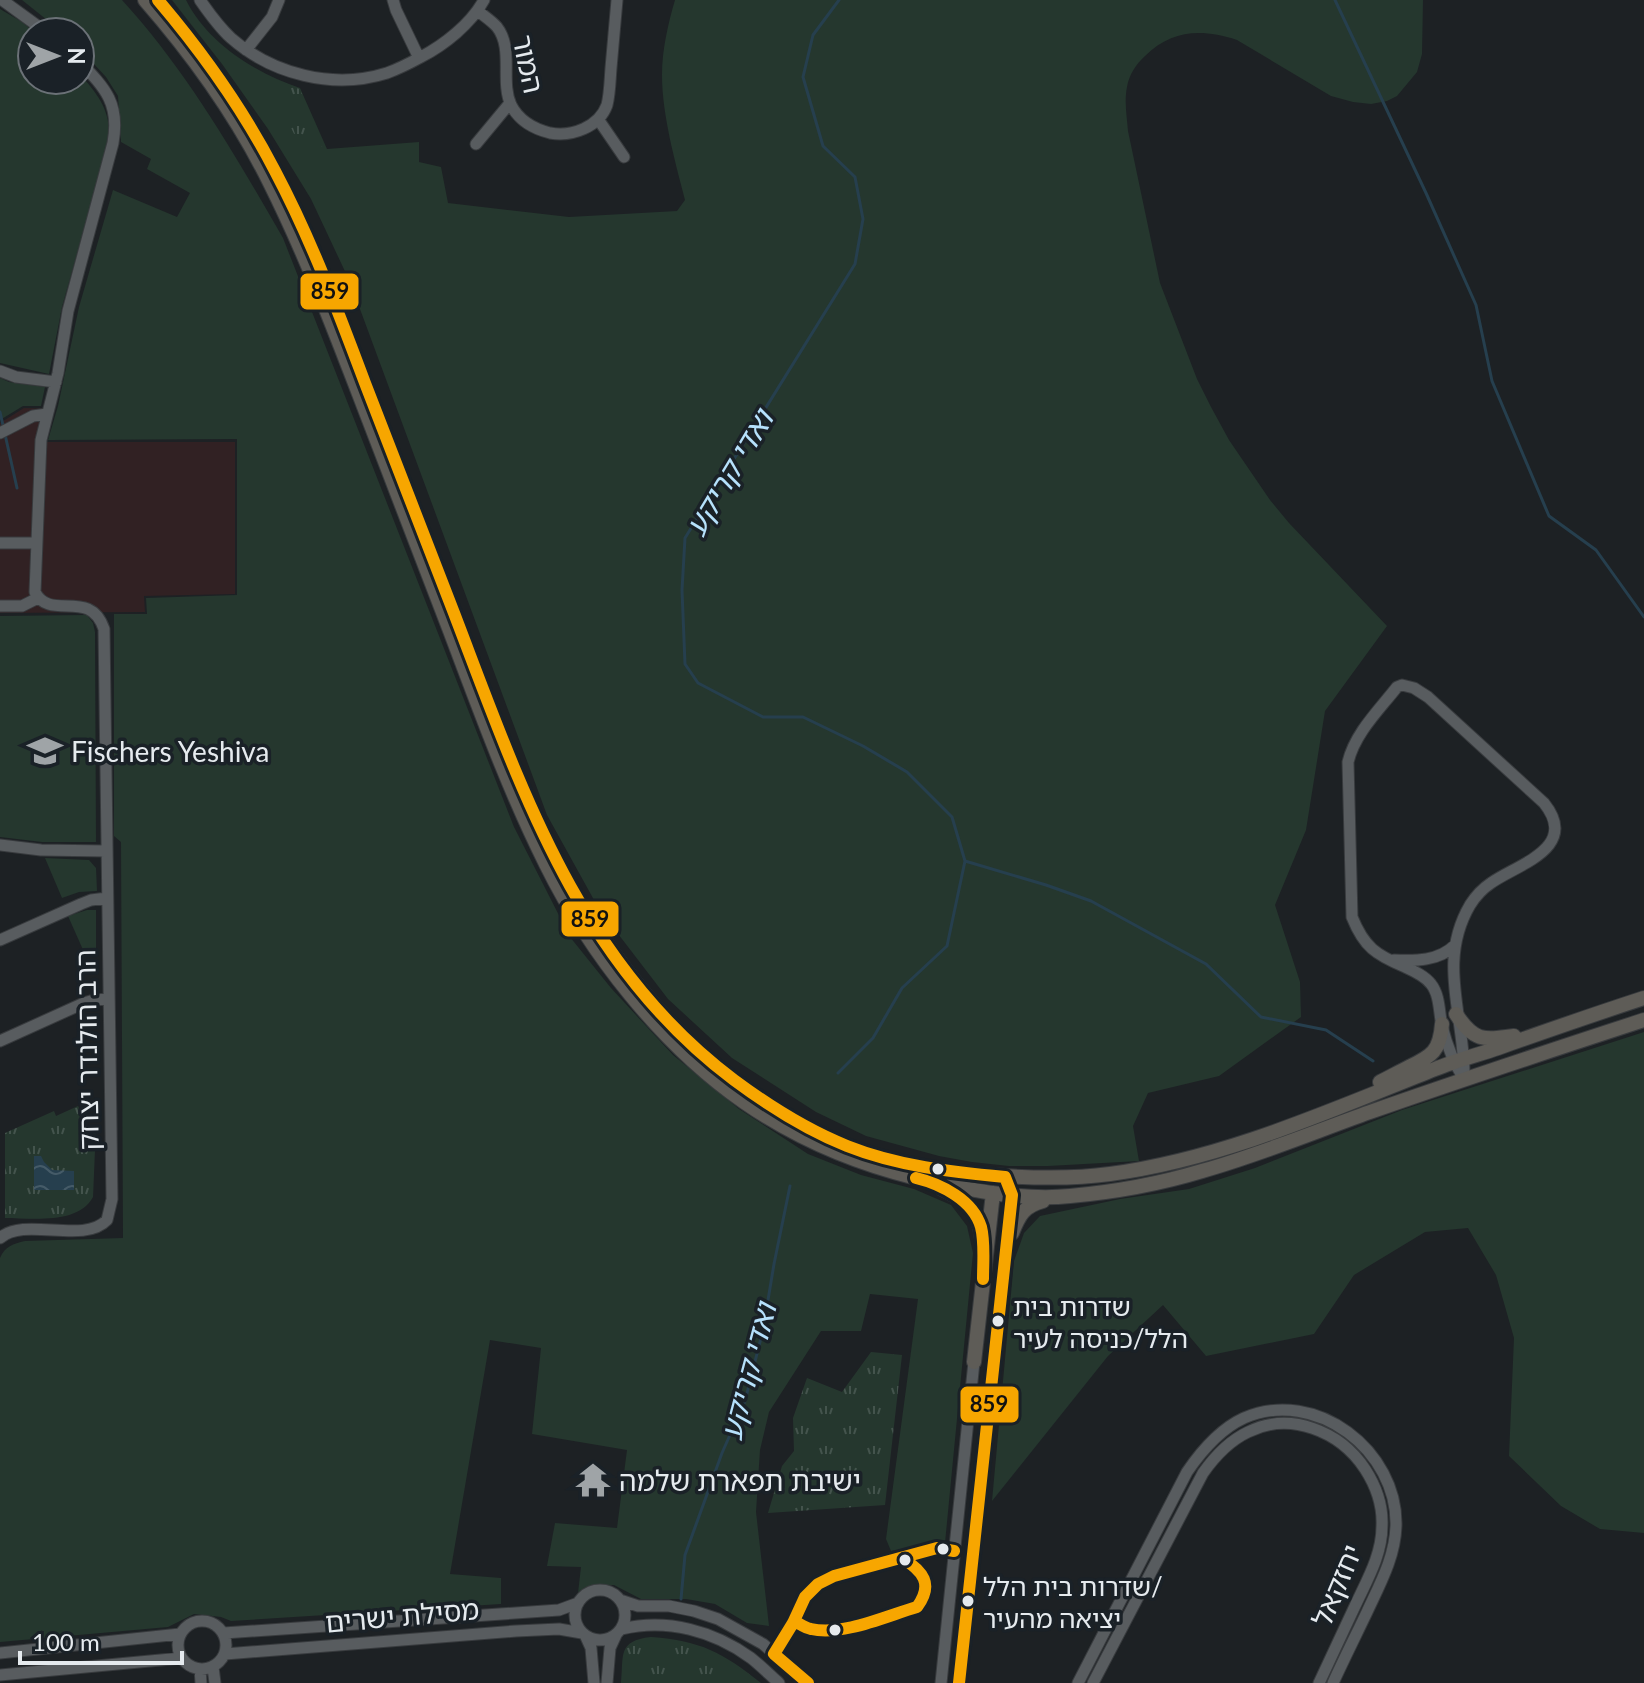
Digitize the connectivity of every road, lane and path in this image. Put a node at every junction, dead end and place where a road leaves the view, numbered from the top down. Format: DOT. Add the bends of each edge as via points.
graph roads {
  1 [pos="2,0"];
  2 [pos="145,0"];
  3 [pos="158,0"];
  4 [pos="200,0"];
  5 [pos="279,0"];
  6 [pos="393,0"];
  7 [pos="617,0"];
  8 [pos="481,6"];
  9 [pos="24,16"];
  10 [pos="246,50"];
  11 [pos="419,58"];
  12 [pos="96,80"];
  13 [pos="510,103"];
  14 [pos="598,119"];
  15 [pos="476,144"];
  16 [pos="624,157"];
  17 [pos="0,371"];
  18 [pos="56,382"];
  19 [pos="47,414"];
  20 [pos="0,433"];
  21 [pos="0,543"];
  22 [pos="36,543"];
  23 [pos="38,598"];
  24 [pos="0,606"];
  25 [pos="0,845"];
  26 [pos="106,851"];
  27 [pos="107,898"];
  28 [pos="0,940"];
  29 [pos="1455,945"];
  30 [pos="1386,959"];
  31 [pos="1644,986"];
  32 [pos="1644,998"];
  33 [pos="109,999"];
  34 [pos="1624,1003"];
  35 [pos="1609,1009"];
  36 [pos="1456,1014"];
  37 [pos="1644,1020"];
  38 [pos="1442,1024"];
  39 [pos="1538,1034"];
  40 [pos="0,1041"];
  41 [pos="1459,1061"];
  42 [pos="1464,1079"];
  43 [pos="1324,1112"];
  44 [pos="1005,1177"];
  45 [pos="926,1180"];
  46 [pos="993,1193"];
  47 [pos="1012,1195"];
  48 [pos="1058,1197"];
  49 [pos="0,1238"];
  50 [pos="1006,1252"];
  51 [pos="983,1284"];
  52 [pos="974,1362"];
  53 [pos="994,1364"];
  54 [pos="1326,1419"];
  55 [pos="1321,1431"];
  56 [pos="1126,1591"];
  57 [pos="1138,1598"];
  58 [pos="620,1600"];
  59 [pos="578,1603"];
  60 [pos="619,1632"];
  61 [pos="224,1633"];
  62 [pos="180,1634"];
  63 [pos="584,1635"];
  64 [pos="0,1653"];
  65 [pos="225,1654"];
  66 [pos="182,1658"];
  67 [pos="943,1663"];
  68 [pos="213,1667"];
  69 [pos="200,1669"];
  70 [pos="0,1675"];
  71 [pos="201,1683"];
  72 [pos="215,1683"];
  73 [pos="594,1683"];
  74 [pos="607,1683"];
  75 [pos="779,1683"];
  76 [pos="808,1683"];
  77 [pos="935,1683"];
  78 [pos="941,1683"];
  79 [pos="959,1683"];
  80 [pos="1078,1683"];
  81 [pos="1093,1683"];
  82 [pos="1319,1683"];
  83 [pos="1333,1683"];
  1 -- 9 [label="street"];
  2 -- 45 [label="main road" via="223,104 284,212 504,771 548,868 593,943 660,1027 743,1101 827,1149"];
  3 -- 44 [label="main road" via="208,64 276,172 337,307 513,767 557,863 621,965 692,1045 748,1093 806,1126 854,1149 896,1161"];
  4 -- 10 [label="street"];
  5 -- 10 [label="street"];
  6 -- 11 [label="street"];
  7 -- 14 [label="street" via="609,92"];
  8 -- 11 [label="street"];
  8 -- 13 [label="street, המור" via="503,37"];
  10 -- 11 [label="street" via="288,71 327,79 387,73"];
  12 -- 18 [label="street" via="110,96 116,127 68,311"];
  13 -- 14 [label="street, המור" via="527,124 556,134 570,134"];
  13 -- 15 [label="street"];
  14 -- 16 [label="street"];
  17 -- 18 [label="street"];
  18 -- 19 [label="street"];
  19 -- 20 [label="street"];
  19 -- 22 [label="street" via="39,460"];
  21 -- 22 [label="street"];
  22 -- 23 [label="street"];
  23 -- 24 [label="street" via="22,606"];
  23 -- 26 [label="street, הרב הולנדר יצחק" via="45,604 84,607 94,612 104,629"];
  25 -- 26 [label="street"];
  26 -- 27 [label="street, הרב הולנדר יצחק"];
  27 -- 28 [label="street"];
  27 -- 33 [label="street, הרב הולנדר יצחק"];
  29 -- 30 [label="street" via="1424,960"];
  29 -- 30 [label="street" via="1479,893 1545,851 1554,823 1544,803 1428,697 1402,685 1360,735 1348,762 1352,917 1369,948"];
  29 -- 36 [label="street"];
  30 -- 38 [label="street" via="1432,984"];
  31 -- 34 [label="main road"];
  32 -- 34 [label="main road"];
  32 -- 35 [label="main road"];
  33 -- 40 [label="street" via="84,1003"];
  33 -- 49 [label="street, הרב הולנדר יצחק" via="112,1199 107,1220 96,1228 22,1230"];
  34 -- 35 [label="main road"];
  35 -- 39 [label="main road"];
  36 -- 39 [label="main road" via="1475,1036"];
  36 -- 41 [label="street"];
  37 -- 42 [label="main road"];
  38 -- 41 [label="street"];
  38 -- 43 [label="main road" via="1441,1038 1429,1058"];
  39 -- 41 [label="main road"];
  41 -- 42 [label="street"];
  41 -- 43 [label="main road"];
  42 -- 48 [label="main road" via="1203,1171"];
  43 -- 44 [label="main road" via="1162,1165 1080,1177"];
  44 -- 46 [label="main road"];
  44 -- 47 [label="main road"];
  45 -- 46 [label="main road"];
  45 -- 51 [label="main road" via="975,1211 982,1237"];
  46 -- 47 [label="main road"];
  46 -- 51 [label="main road"];
  47 -- 48 [label="main road"];
  47 -- 50 [label="main road"];
  48 -- 50 [label="main road" via="1022,1211"];
  50 -- 53 [label="main road"];
  51 -- 52 [label="main road"];
  52 -- 67 [label="street"];
  53 -- 79 [label="street"];
  54 -- 55 [label="street"];
  54 -- 56 [label="street" via="1296,1411 1260,1413 1212,1440 1187,1472"];
  54 -- 83 [label="street" via="1350,1432 1375,1460 1394,1500 1396,1524 1391,1558"];
  55 -- 57 [label="street" via="1295,1424 1263,1426 1222,1450 1199,1479"];
  55 -- 82 [label="street, יחזקאל" via="1342,1443 1364,1468 1381,1503 1382,1524 1378,1556"];
  56 -- 57 [label="street"];
  56 -- 80 [label="street"];
  57 -- 81 [label="street"];
  58 -- 59 [label="street" via="598,1590"];
  58 -- 60 [label="street" via="625,1614"];
  58 -- 76 [label="street" via="718,1619 763,1644"];
  59 -- 61 [label="street, מסילת ישרים" via="559,1610"];
  59 -- 63 [label="street" via="575,1619"];
  60 -- 63 [label="street" via="601,1641"];
  60 -- 74 [label="street" via="610,1648"];
  60 -- 75 [label="street" via="638,1625 690,1629 752,1659"];
  61 -- 62 [label="street" via="201,1620"];
  61 -- 65 [label="street"];
  62 -- 64 [label="street"];
  62 -- 66 [label="street"];
  63 -- 65 [label="street, מסילת ישרים" via="559,1629 504,1631"];
  63 -- 73 [label="street" via="591,1648"];
  65 -- 68 [label="street"];
  66 -- 69 [label="street"];
  66 -- 70 [label="street"];
  67 -- 77 [label="street"];
  67 -- 78 [label="street"];
  68 -- 69 [label="street"];
  68 -- 72 [label="street"];
  69 -- 71 [label="street"];
}
